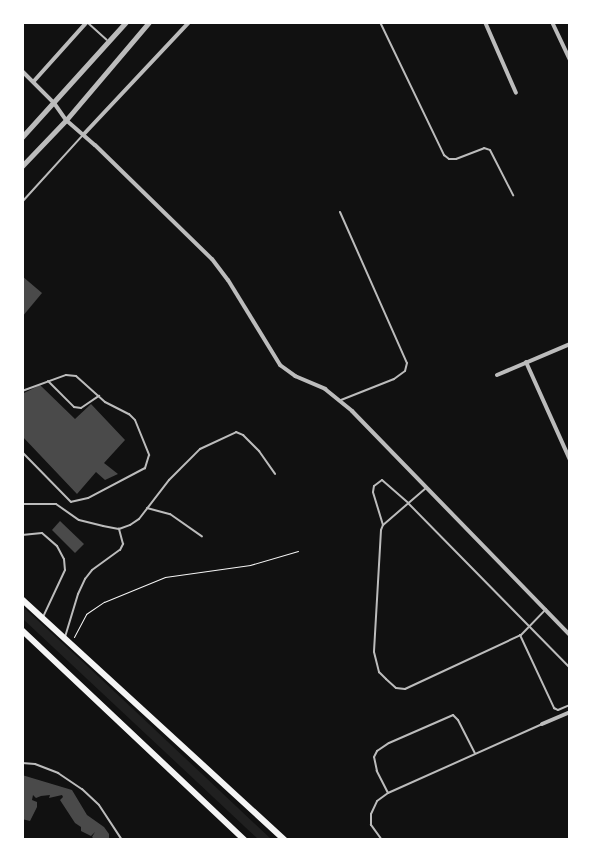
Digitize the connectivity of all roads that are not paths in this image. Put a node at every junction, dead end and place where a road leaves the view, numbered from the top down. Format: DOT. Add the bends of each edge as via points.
graph roads {
  1 [pos="87,22"];
  2 [pos="126,22"];
  3 [pos="149,22"];
  4 [pos="188,22"];
  5 [pos="380,22"];
  6 [pos="485,22"];
  7 [pos="552,22"];
  8 [pos="109,42"];
  9 [pos="569,59"];
  10 [pos="22,71"];
  11 [pos="34,81"];
  12 [pos="516,93"];
  13 [pos="54,103"];
  14 [pos="66,120"];
  15 [pos="83,135"];
  16 [pos="22,137"];
  17 [pos="22,166"];
  18 [pos="513,195"];
  19 [pos="22,202"];
  20 [pos="340,212"];
  21 [pos="570,344"];
  22 [pos="526,362"];
  23 [pos="497,375"];
  24 [pos="48,381"];
  25 [pos="22,391"];
  26 [pos="99,396"];
  27 [pos="341,400"];
  28 [pos="22,452"];
  29 [pos="570,460"];
  30 [pos="275,474"];
  31 [pos="427,487"];
  32 [pos="408,503"];
  33 [pos="22,504"];
  34 [pos="147,508"];
  35 [pos="383,525"];
  36 [pos="119,528"];
  37 [pos="22,536"];
  38 [pos="202,536"];
  39 [pos="22,599"];
  40 [pos="546,610"];
  41 [pos="42,619"];
  42 [pos="529,627"];
  43 [pos="22,630"];
  44 [pos="520,635"];
  45 [pos="570,635"];
  46 [pos="64,639"];
  47 [pos="570,668"];
  48 [pos="570,705"];
  49 [pos="570,712"];
  50 [pos="542,724"];
  51 [pos="475,753"];
  52 [pos="22,763"];
  53 [pos="388,793"];
  54 [pos="379,836"];
  55 [pos="122,840"];
  56 [pos="245,840"];
  57 [pos="285,840"];
  58 [pos="375,840"];
  59 [pos="382,840"];
  1 -- 8 [label="lane"];
  1 -- 11 [label="street"];
  2 -- 8 [label="street"];
  3 -- 14 [label="street"];
  4 -- 15 [label="street"];
  5 -- 18 [label="lane" via="444,155 456,159 484,148 490,150"];
  6 -- 12 [label="street"];
  7 -- 9 [label="street"];
  8 -- 13 [label="street"];
  10 -- 11 [label="street"];
  11 -- 13 [label="street"];
  13 -- 14 [label="street"];
  13 -- 16 [label="street"];
  14 -- 15 [label="street"];
  14 -- 17 [label="street"];
  15 -- 19 [label="lane"];
  15 -- 27 [label="street" via="212,259 280,365"];
  20 -- 27 [label="lane" via="407,363 405,371 394,378"];
  21 -- 22 [label="street"];
  22 -- 23 [label="street"];
  22 -- 29 [label="street"];
  24 -- 25 [label="lane"];
  24 -- 26 [label="lane" via="66,375 76,376"];
  24 -- 26 [label="lane" via="78,408"];
  26 -- 28 [label="lane" via="134,420 149,455 145,468 88,498 71,502"];
  27 -- 31 [label="street"];
  30 -- 34 [label="lane" via="243,435 236,432 228,434 200,449"];
  31 -- 32 [label="lane"];
  31 -- 40 [label="street"];
  32 -- 35 [label="lane"];
  32 -- 35 [label="lane" via="385,481 374,486"];
  32 -- 42 [label="lane"];
  33 -- 36 [label="lane" via="56,504 79,520"];
  34 -- 36 [label="lane" via="139,519"];
  34 -- 38 [label="lane" via="170,514"];
  35 -- 44 [label="lane" via="374,652 379,672 396,688 405,689"];
  36 -- 46 [label="lane" via="123,544 85,579"];
  37 -- 41 [label="lane" via="42,533 57,546 64,559 65,570"];
  39 -- 41 [label="main road"];
  40 -- 42 [label="lane"];
  40 -- 45 [label="street"];
  41 -- 46 [label="main road"];
  42 -- 44 [label="lane"];
  42 -- 47 [label="lane"];
  43 -- 56 [label="main road"];
  44 -- 48 [label="lane" via="554,708 558,710"];
  46 -- 57 [label="main road"];
  49 -- 50 [label="street"];
  50 -- 51 [label="lane"];
  51 -- 53 [label="lane"];
  51 -- 53 [label="lane" via="453,715 414,731 389,743 374,757"];
  52 -- 55 [label="lane" via="35,764 58,773 82,789 99,805"];
  53 -- 54 [label="lane" via="377,801 371,814 371,825"];
  54 -- 58 [label="lane"];
  54 -- 59 [label="lane"];
}
